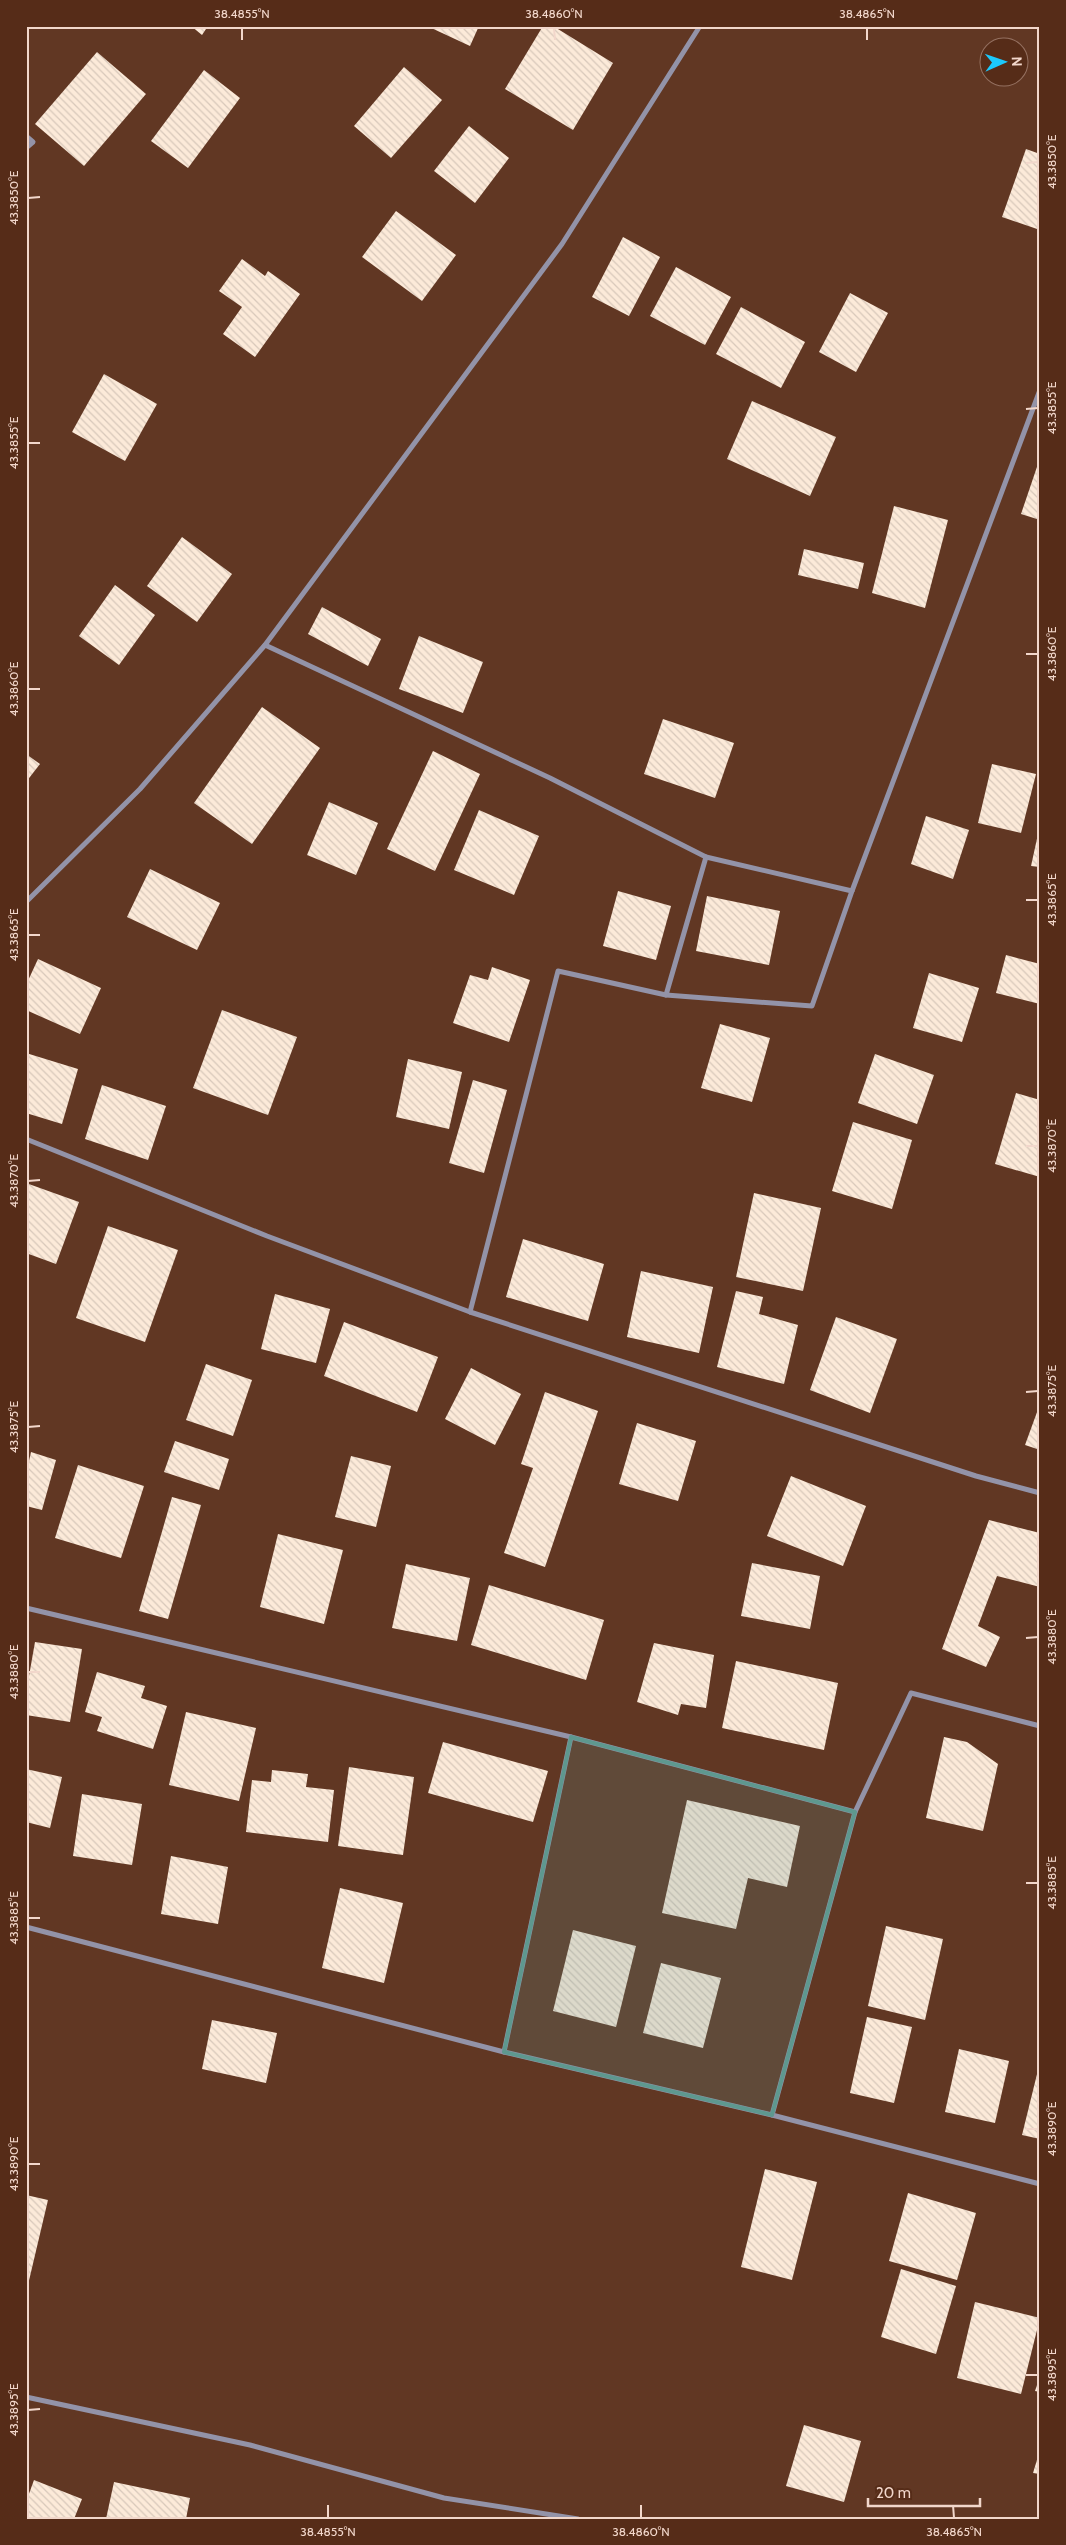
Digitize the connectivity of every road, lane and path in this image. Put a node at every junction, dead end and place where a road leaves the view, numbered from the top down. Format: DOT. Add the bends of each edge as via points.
graph roads {
  1 [pos="700,26"];
  2 [pos="26,136"];
  3 [pos="26,148"];
  4 [pos="1040,390"];
  5 [pos="265,645"];
  6 [pos="706,857"];
  7 [pos="852,891"];
  8 [pos="26,902"];
  9 [pos="666,995"];
  10 [pos="26,1140"];
  11 [pos="470,1312"];
  12 [pos="1040,1493"];
  13 [pos="26,1608"];
  14 [pos="1040,1726"];
  15 [pos="571,1737"];
  16 [pos="856,1812"];
  17 [pos="26,1927"];
  18 [pos="504,2052"];
  19 [pos="772,2116"];
  20 [pos="1040,2184"];
  21 [pos="26,2397"];
  22 [pos="578,2519"];
  1 -- 5 [label="street" via="562,244"];
  2 -- 3 [label="street" via="33,142"];
  4 -- 7 [label="street"];
  5 -- 6 [label="street" via="550,778"];
  5 -- 8 [label="street" via="140,788"];
  6 -- 7 [label="street"];
  6 -- 9 [label="street"];
  7 -- 9 [label="street" via="812,1006"];
  9 -- 11 [label="street" via="558,971"];
  10 -- 11 [label="street"];
  11 -- 12 [label="street" via="976,1476"];
  13 -- 15 [label="street"];
  14 -- 16 [label="street" via="911,1693"];
  15 -- 16 [label="street"];
  15 -- 18 [label="street"];
  16 -- 19 [label="street"];
  17 -- 18 [label="street"];
  18 -- 19 [label="street"];
  19 -- 20 [label="street"];
  21 -- 22 [label="street" via="250,2445 444,2498"];
}
